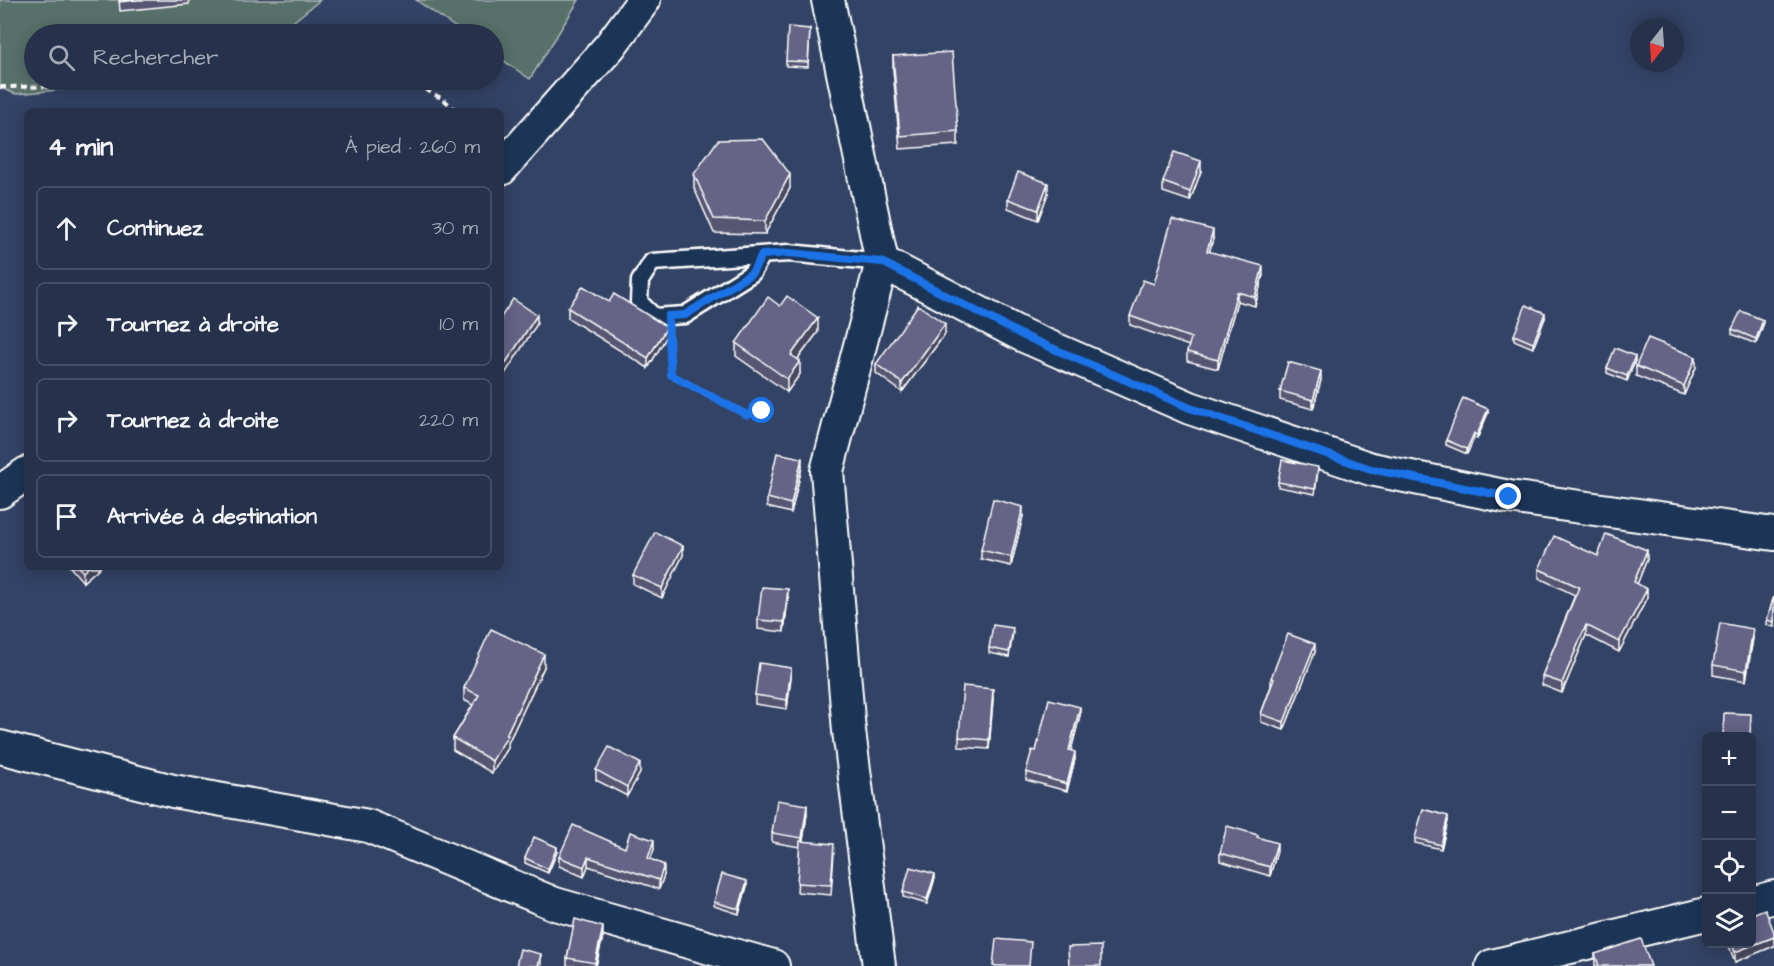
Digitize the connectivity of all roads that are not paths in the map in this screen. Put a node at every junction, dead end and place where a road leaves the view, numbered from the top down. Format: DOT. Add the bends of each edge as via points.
graph roads {
  1 [pos="644,0"];
  2 [pos="828,0"];
  3 [pos="504,166"];
  4 [pos="762,255"];
  5 [pos="882,262"];
  6 [pos="24,475"];
  7 [pos="0,492"];
  8 [pos="1774,534"];
  9 [pos="0,747"];
  10 [pos="1774,897"];
  11 [pos="1756,902"];
  12 [pos="1702,915"];
  13 [pos="773,966"];
  14 [pos="879,966"];
  15 [pos="1492,966"];
  1 -- 3 [label="street" via="610,46"];
  2 -- 5 [label="street"];
  4 -- 4 [label="lane" via="652,262 640,281 639,302 654,317 685,315 752,273"];
  4 -- 5 [label="lane" via="789,253"];
  5 -- 8 [label="street" via="1022,335 1190,408 1371,469 1509,497"];
  5 -- 14 [label="street" via="827,471 849,731"];
  6 -- 7 [label="street"];
  9 -- 13 [label="street" via="173,791 368,826 555,904"];
  10 -- 11 [label="street"];
  12 -- 15 [label="street"];
}
